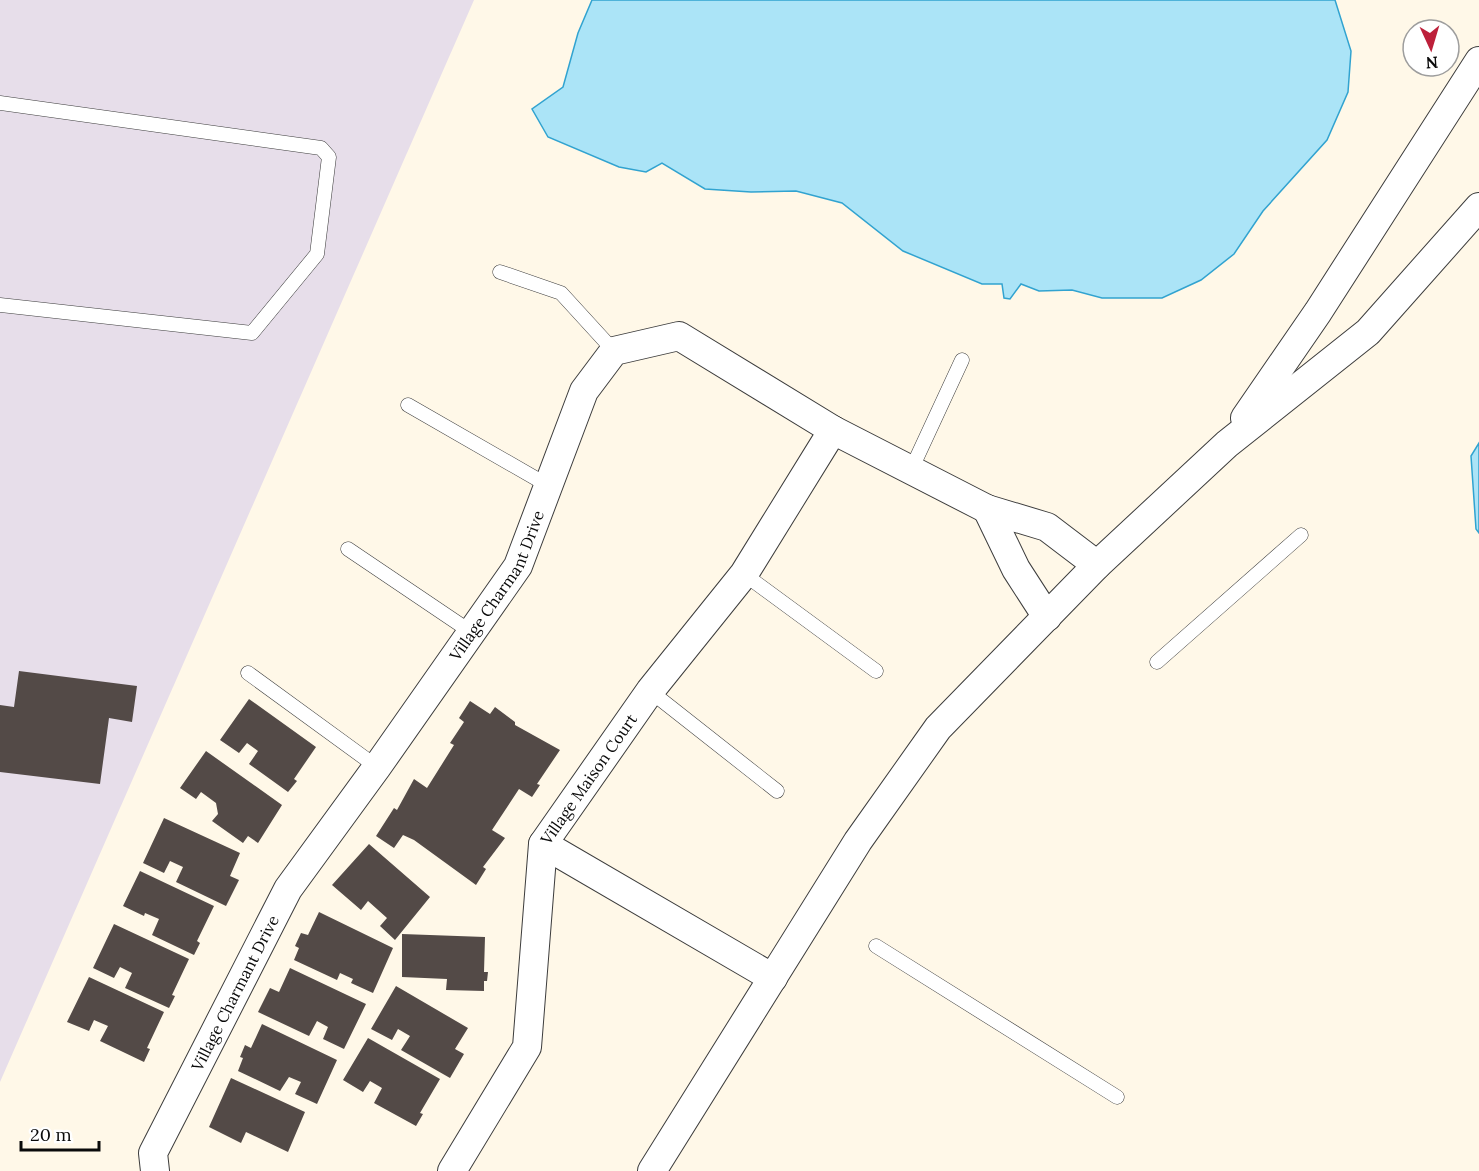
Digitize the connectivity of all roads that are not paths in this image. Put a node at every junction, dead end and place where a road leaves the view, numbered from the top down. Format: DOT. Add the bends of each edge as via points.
graph roads {
  1 [pos="1479,63"];
  2 [pos="0,103"];
  3 [pos="1479,207"];
  4 [pos="500,272"];
  5 [pos="0,305"];
  6 [pos="614,351"];
  7 [pos="962,360"];
  8 [pos="408,405"];
  9 [pos="833,430"];
  10 [pos="1227,444"];
  11 [pos="911,470"];
  12 [pos="549,486"];
  13 [pos="987,509"];
  14 [pos="1301,535"];
  15 [pos="348,549"];
  16 [pos="1097,565"];
  17 [pos="744,574"];
  18 [pos="1047,617"];
  19 [pos="471,632"];
  20 [pos="1157,662"];
  21 [pos="876,671"];
  22 [pos="248,673"];
  23 [pos="650,691"];
  24 [pos="377,767"];
  25 [pos="777,791"];
  26 [pos="543,844"];
  27 [pos="876,946"];
  28 [pos="772,978"];
  29 [pos="1117,1097"];
  30 [pos="155,1171"];
  31 [pos="452,1171"];
  32 [pos="652,1171"];
  1 -- 10 [label="street" via="1318,312"];
  2 -- 5 [label="lane" via="321,147 329,156 317,254 252,333"];
  3 -- 10 [label="street" via="1368,332"];
  4 -- 6 [label="lane" via="561,293"];
  6 -- 9 [label="street" via="679,336"];
  6 -- 12 [label="street, Village Charmant Drive" via="584,391"];
  7 -- 11 [label="lane"];
  8 -- 12 [label="lane"];
  9 -- 11 [label="street"];
  9 -- 17 [label="street, Village Maison Court"];
  10 -- 16 [label="street"];
  11 -- 13 [label="street"];
  12 -- 19 [label="street, Village Charmant Drive" via="518,566"];
  13 -- 16 [label="street" via="1047,527"];
  13 -- 18 [label="street" via="1016,569"];
  14 -- 20 [label="lane"];
  15 -- 19 [label="lane"];
  16 -- 18 [label="street"];
  17 -- 21 [label="lane"];
  17 -- 23 [label="street, Village Maison Court"];
  18 -- 28 [label="street" via="938,728 858,841"];
  19 -- 24 [label="street, Village Charmant Drive"];
  22 -- 24 [label="lane"];
  23 -- 25 [label="lane"];
  23 -- 26 [label="street, Village Maison Court"];
  24 -- 30 [label="street, Village Charmant Drive" via="288,889 153,1153"];
  26 -- 28 [label="street"];
  26 -- 31 [label="street, Village Maison Court" via="527,1047"];
  27 -- 29 [label="lane"];
  28 -- 32 [label="street"];
}
